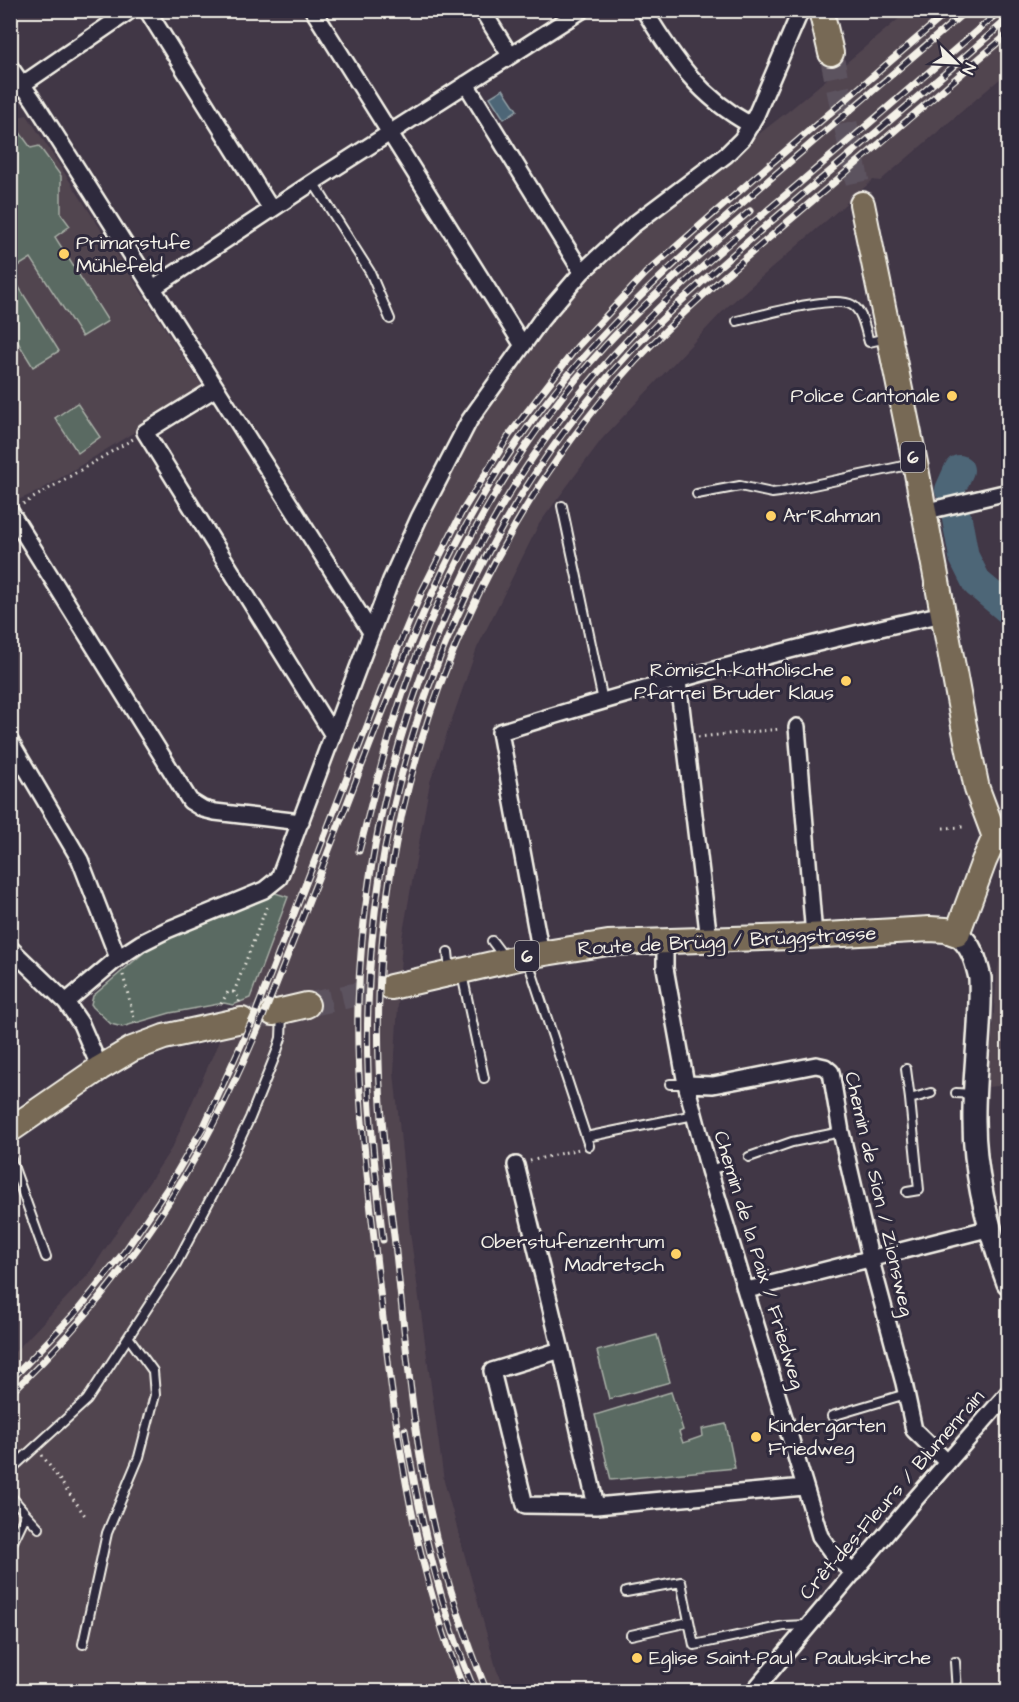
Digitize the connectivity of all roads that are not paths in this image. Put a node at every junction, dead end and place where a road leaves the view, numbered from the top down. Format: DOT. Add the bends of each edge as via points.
graph roads {
  1 [pos="131,10"];
  2 [pos="147,10"];
  3 [pos="313,10"];
  4 [pos="482,10"];
  5 [pos="582,10"];
  6 [pos="644,10"];
  7 [pos="801,10"];
  8 [pos="821,10"];
  9 [pos="831,53"];
  10 [pos="510,55"];
  11 [pos="10,67"];
  12 [pos="466,84"];
  13 [pos="17,89"];
  14 [pos="751,125"];
  15 [pos="389,133"];
  16 [pos="313,182"];
  17 [pos="862,204"];
  18 [pos="271,209"];
  19 [pos="582,272"];
  20 [pos="153,288"];
  21 [pos="390,318"];
  22 [pos="737,321"];
  23 [pos="888,338"];
  24 [pos="522,344"];
  25 [pos="216,387"];
  26 [pos="915,463"];
  27 [pos="1008,492"];
  28 [pos="698,494"];
  29 [pos="562,506"];
  30 [pos="14,509"];
  31 [pos="923,512"];
  32 [pos="943,614"];
  33 [pos="371,632"];
  34 [pos="678,681"];
  35 [pos="603,700"];
  36 [pos="797,727"];
  37 [pos="333,735"];
  38 [pos="10,741"];
  39 [pos="301,822"];
  40 [pos="1002,835"];
  41 [pos="957,933"];
  42 [pos="814,936"];
  43 [pos="709,940"];
  44 [pos="492,941"];
  45 [pos="664,942"];
  46 [pos="14,956"];
  47 [pos="525,957"];
  48 [pos="119,964"];
  49 [pos="454,966"];
  50 [pos="392,987"];
  51 [pos="66,1002"];
  52 [pos="307,1005"];
  53 [pos="277,1012"];
  54 [pos="240,1013"];
  55 [pos="100,1068"];
  56 [pos="906,1069"];
  57 [pos="484,1078"];
  58 [pos="678,1084"];
  59 [pos="931,1093"];
  60 [pos="724,1095"];
  61 [pos="910,1099"];
  62 [pos="694,1115"];
  63 [pos="10,1130"];
  64 [pos="841,1132"];
  65 [pos="586,1137"];
  66 [pos="589,1146"];
  67 [pos="10,1157"];
  68 [pos="749,1157"];
  69 [pos="516,1165"];
  70 [pos="726,1165"];
  71 [pos="709,1170"];
  72 [pos="908,1192"];
  73 [pos="991,1228"];
  74 [pos="46,1257"];
  75 [pos="870,1257"];
  76 [pos="1008,1283"];
  77 [pos="747,1290"];
  78 [pos="129,1338"];
  79 [pos="561,1350"];
  80 [pos="1008,1393"];
  81 [pos="906,1394"];
  82 [pos="832,1416"];
  83 [pos="947,1462"];
  84 [pos="10,1470"];
  85 [pos="804,1487"];
  86 [pos="10,1495"];
  87 [pos="596,1506"];
  88 [pos="26,1514"];
  89 [pos="39,1528"];
  90 [pos="10,1548"];
  91 [pos="854,1573"];
  92 [pos="626,1592"];
  93 [pos="688,1622"];
  94 [pos="808,1625"];
  95 [pos="631,1635"];
  96 [pos="83,1644"];
  97 [pos="955,1662"];
  98 [pos="753,1692"];
  99 [pos="957,1692"];
  1 -- 13 [label="street"];
  2 -- 18 [label="street"];
  3 -- 15 [label="street"];
  4 -- 10 [label="street"];
  5 -- 10 [label="street"];
  6 -- 14 [label="street" via="686,74 718,105"];
  7 -- 14 [label="street"];
  8 -- 9 [label="main road"];
  10 -- 12 [label="street"];
  11 -- 13 [label="street"];
  12 -- 15 [label="street"];
  12 -- 19 [label="street"];
  13 -- 20 [label="street"];
  14 -- 19 [label="street" via="732,150 644,216"];
  15 -- 16 [label="street"];
  15 -- 24 [label="street"];
  16 -- 18 [label="street"];
  16 -- 21 [label="lane" via="370,272"];
  17 -- 23 [label="main road, 6"];
  18 -- 20 [label="street"];
  19 -- 24 [label="street"];
  20 -- 25 [label="street"];
  22 -- 23 [label="lane" via="840,302 859,311 869,342"];
  23 -- 26 [label="main road, 6"];
  24 -- 33 [label="street" via="459,438 405,548"];
  25 -- 33 [label="street"];
  25 -- 37 [label="street" via="145,432"];
  26 -- 28 [label="lane" via="780,492 740,486"];
  26 -- 31 [label="main road, 6"];
  27 -- 31 [label="street"];
  29 -- 35 [label="lane"];
  30 -- 39 [label="street" via="190,801 214,812"];
  31 -- 32 [label="main road, 6"];
  32 -- 34 [label="street" via="819,642"];
  32 -- 40 [label="main road, 6" via="977,789"];
  33 -- 37 [label="street"];
  34 -- 35 [label="street"];
  34 -- 43 [label="street"];
  35 -- 47 [label="street" via="500,732"];
  36 -- 42 [label="street"];
  37 -- 39 [label="street"];
  38 -- 48 [label="street" via="80,860"];
  39 -- 48 [label="street" via="282,873 270,886 167,930"];
  40 -- 41 [label="main road, 6" via="984,861"];
  41 -- 42 [label="main road, Route de Brügg / Brüggstrasse / 6" via="930,929"];
  41 -- 73 [label="main road" via="970,948 980,978 965,1094 974,1123 977,1163"];
  42 -- 43 [label="main road, Route de Brügg / Brüggstrasse / 6"];
  43 -- 45 [label="main road, Route de Brügg / Brüggstrasse / 6"];
  44 -- 47 [label="lane"];
  45 -- 47 [label="main road, Route de Brügg / Brüggstrasse / 6" via="608,944"];
  45 -- 58 [label="street, Chemin de la Paix / Friedweg"];
  46 -- 51 [label="street"];
  47 -- 49 [label="main road, Route de Brügg / Brüggstrasse / 6"];
  47 -- 65 [label="lane"];
  48 -- 51 [label="street"];
  49 -- 50 [label="main road, Route de Brügg / Brüggstrasse / 6"];
  49 -- 57 [label="lane"];
  51 -- 55 [label="street" via="81,1024"];
  52 -- 53 [label="main road"];
  53 -- 78 [label="lane" via="281,1038 277,1051 226,1169 194,1232"];
  54 -- 55 [label="main road" via="145,1043"];
  55 -- 63 [label="main road"];
  56 -- 61 [label="lane"];
  58 -- 60 [label="street"];
  58 -- 62 [label="street, Chemin de la Paix / Friedweg"];
  58 -- 64 [label="street, Chemin de Sion / Zionsweg" via="713,1085 805,1066 825,1067 834,1079"];
  59 -- 61 [label="lane"];
  61 -- 72 [label="lane" via="920,1190"];
  62 -- 65 [label="lane"];
  62 -- 71 [label="street, Chemin de la Paix / Friedweg"];
  64 -- 68 [label="lane" via="792,1142"];
  64 -- 75 [label="street, Chemin de Sion / Zionsweg"];
  65 -- 66 [label="lane"];
  67 -- 74 [label="lane"];
  69 -- 79 [label="street"];
  70 -- 71 [label="lane"];
  71 -- 77 [label="street, Chemin de la Paix / Friedweg"];
  73 -- 75 [label="street"];
  73 -- 76 [label="main road"];
  75 -- 77 [label="street"];
  75 -- 81 [label="street, Chemin de Sion / Zionsweg"];
  77 -- 85 [label="street, Chemin de la Paix / Friedweg"];
  78 -- 84 [label="lane" via="87,1400"];
  78 -- 96 [label="lane" via="153,1371 155,1395 139,1457 107,1533"];
  79 -- 87 [label="street"];
  79 -- 87 [label="street" via="492,1371 525,1505"];
  80 -- 83 [label="street, Crêt-des-Fleurs / Blumenrain"];
  81 -- 82 [label="lane"];
  81 -- 83 [label="street, Chemin de Sion / Zionsweg" via="914,1430"];
  83 -- 91 [label="street, Crêt-des-Fleurs / Blumenrain"];
  85 -- 87 [label="street"];
  85 -- 91 [label="street, Chemin de la Paix / Friedweg" via="820,1536 835,1557"];
  86 -- 88 [label="lane"];
  88 -- 89 [label="lane"];
  88 -- 90 [label="lane"];
  91 -- 94 [label="street, Crêt-des-Fleurs / Blumenrain"];
  92 -- 93 [label="lane, Crêt-des-Fleurs / Blumenrain" via="681,1582"];
  93 -- 94 [label="lane, Crêt-des-Fleurs / Blumenrain" via="694,1645 784,1626"];
  93 -- 95 [label="lane"];
  94 -- 98 [label="street, Crêt-des-Fleurs / Blumenrain"];
  97 -- 99 [label="lane"];
}
